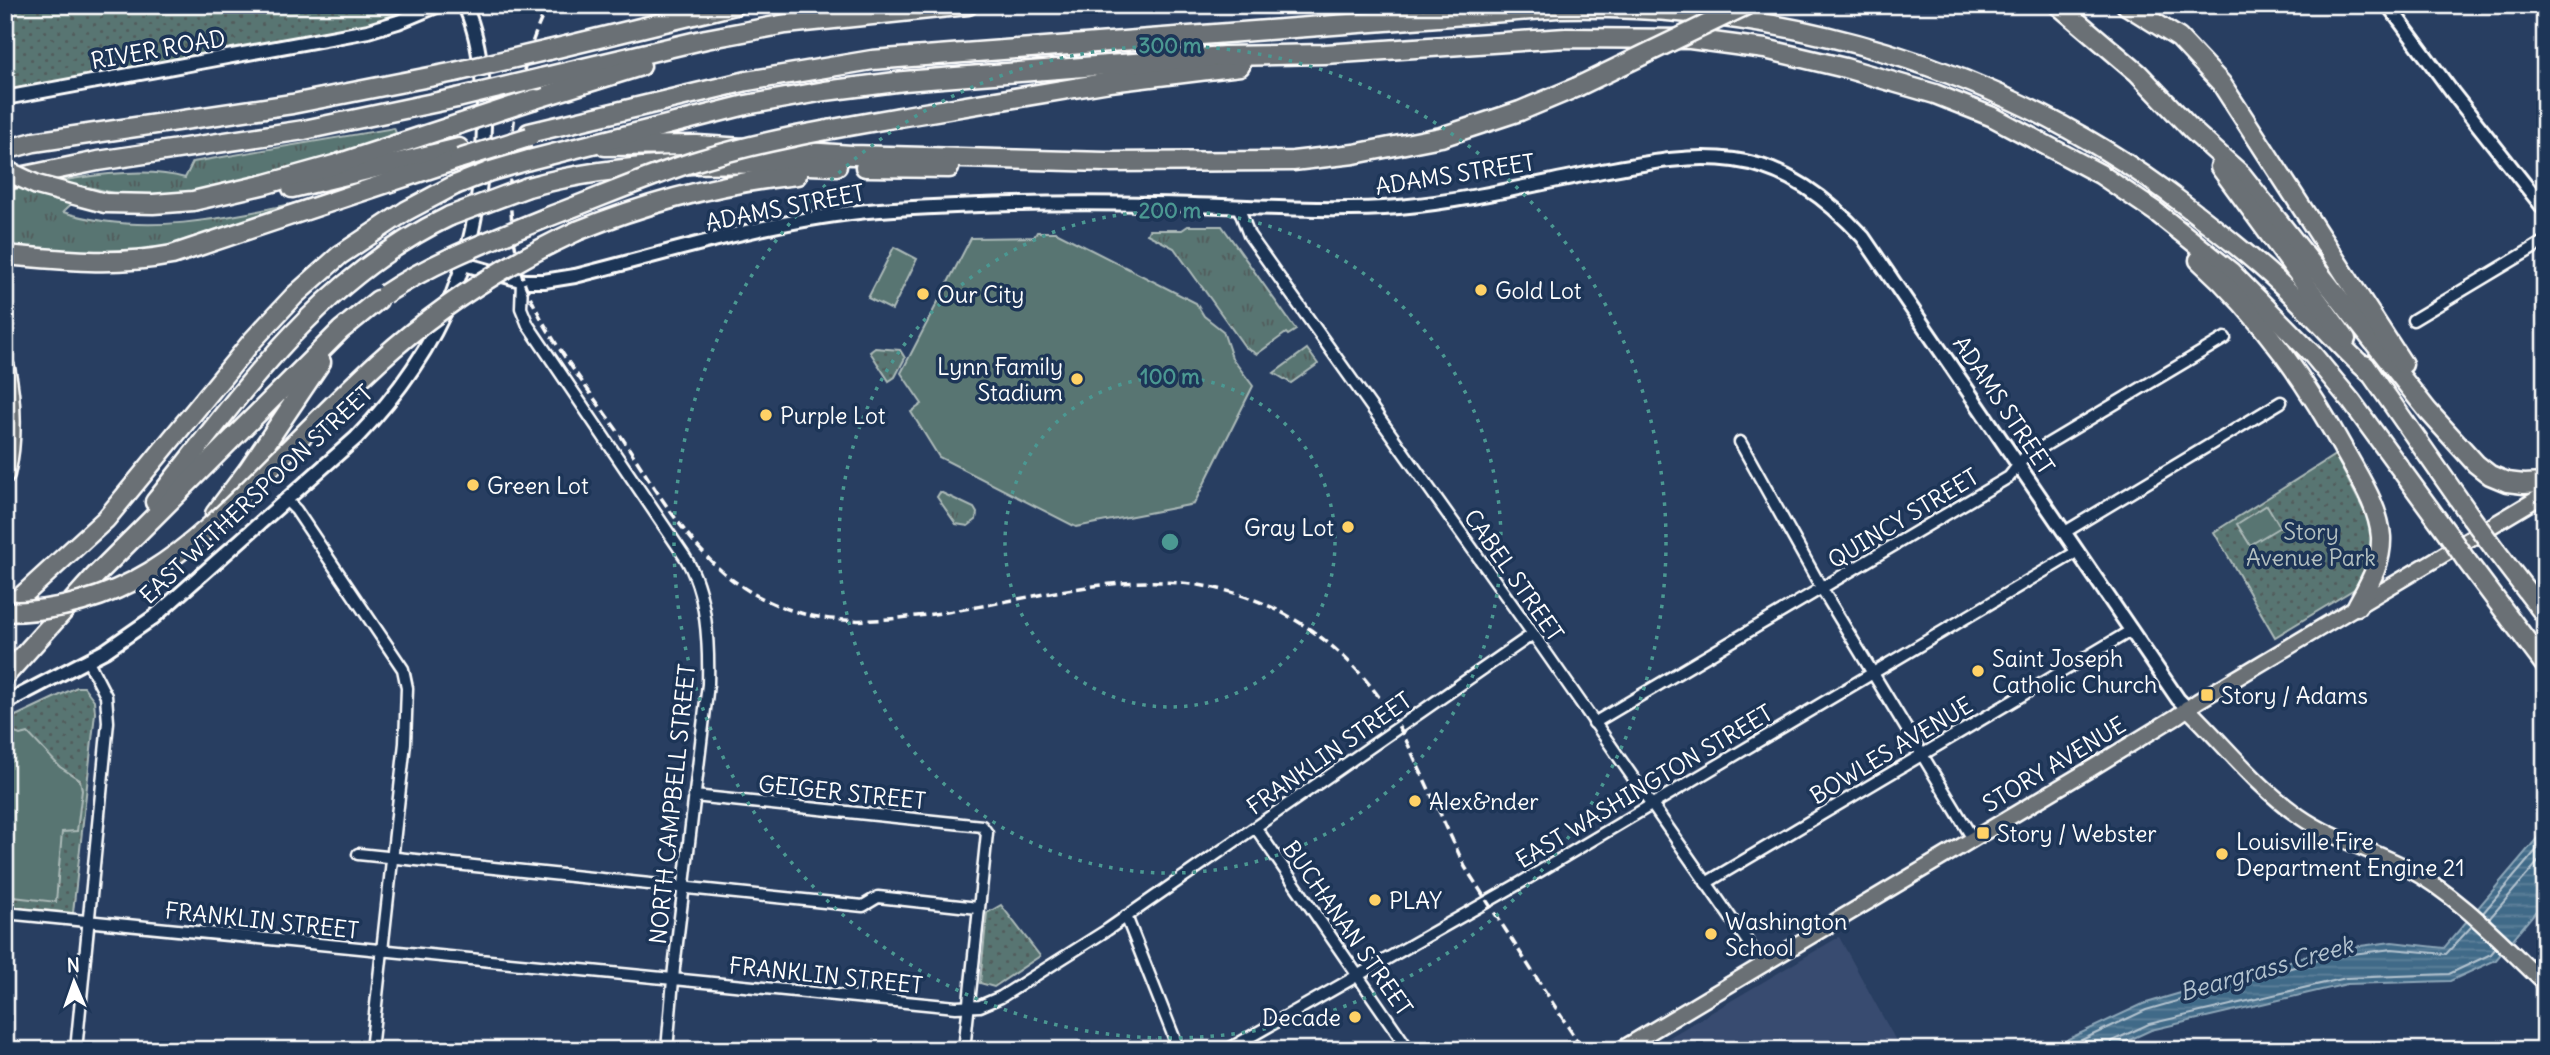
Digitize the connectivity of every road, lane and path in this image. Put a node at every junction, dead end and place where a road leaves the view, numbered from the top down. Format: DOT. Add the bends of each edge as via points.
graph roads {
  1 [pos="439,5"];
  2 [pos="464,5"];
  3 [pos="735,5"];
  4 [pos="968,5"];
  5 [pos="1452,5"];
  6 [pos="1747,5"];
  7 [pos="2058,5"];
  8 [pos="2126,5"];
  9 [pos="2388,5"];
  10 [pos="873,14"];
  11 [pos="1378,21"];
  12 [pos="1325,54"];
  13 [pos="1909,88"];
  14 [pos="5,98"];
  15 [pos="2193,131"];
  16 [pos="584,145"];
  17 [pos="5,150"];
  18 [pos="459,154"];
  19 [pos="1105,162"];
  20 [pos="5,170"];
  21 [pos="915,170"];
  22 [pos="5,180"];
  23 [pos="105,203"];
  24 [pos="1238,206"];
  25 [pos="2544,209"];
  26 [pos="2545,241"];
  27 [pos="5,255"];
  28 [pos="464,264"];
  29 [pos="522,281"];
  30 [pos="381,297"];
  31 [pos="2413,320"];
  32 [pos="2225,338"];
  33 [pos="5,368"];
  34 [pos="2370,373"];
  35 [pos="2281,402"];
  36 [pos="2450,434"];
  37 [pos="1740,442"];
  38 [pos="2019,465"];
  39 [pos="5,474"];
  40 [pos="2545,483"];
  41 [pos="2545,494"];
  42 [pos="286,500"];
  43 [pos="2065,532"];
  44 [pos="2078,551"];
  45 [pos="176,554"];
  46 [pos="95,576"];
  47 [pos="1822,589"];
  48 [pos="5,606"];
  49 [pos="2357,606"];
  50 [pos="5,611"];
  51 [pos="2545,615"];
  52 [pos="2132,630"];
  53 [pos="1533,634"];
  54 [pos="88,661"];
  55 [pos="2545,665"];
  56 [pos="1873,673"];
  57 [pos="5,676"];
  58 [pos="5,702"];
  59 [pos="2187,708"];
  60 [pos="1594,723"];
  61 [pos="1922,755"];
  62 [pos="694,796"];
  63 [pos="1650,805"];
  64 [pos="1256,828"];
  65 [pos="1973,839"];
  66 [pos="358,854"];
  67 [pos="391,858"];
  68 [pos="1706,883"];
  69 [pos="684,888"];
  70 [pos="978,908"];
  71 [pos="5,913"];
  72 [pos="1126,916"];
  73 [pos="88,922"];
  74 [pos="381,951"];
  75 [pos="1763,964"];
  76 [pos="1359,977"];
  77 [pos="673,979"];
  78 [pos="2545,984"];
  79 [pos="968,1006"];
  80 [pos="76,1050"];
  81 [pos="371,1050"];
  82 [pos="667,1050"];
  83 [pos="964,1050"];
  84 [pos="1180,1050"];
  85 [pos="1227,1050"];
  86 [pos="1409,1050"];
  87 [pos="1620,1050"];
  1 -- 14 [label="street, RIVER ROAD" via="368,31"];
  2 -- 28 [label="street, EAST WITHERSPOON STREET" via="480,65 484,111 478,206"];
  3 -- 17 [label="highway, bridge" via="455,72 292,104"];
  4 -- 10 [label="highway"];
  5 -- 11 [label="highway"];
  6 -- 19 [label="highway, bridge" via="1520,111 1398,147 1268,162"];
  7 -- 15 [label="highway" via="2138,73"];
  8 -- 36 [label="highway" via="2179,38 2238,106"];
  9 -- 25 [label="street"];
  10 -- 22 [label="highway, bridge" via="746,31 304,130"];
  10 -- 23 [label="highway, bridge" via="703,49 589,81 334,165 205,198"];
  11 -- 18 [label="highway" via="851,63 747,81"];
  11 -- 34 [label="highway" via="1558,8 1652,9 1756,21 1894,54 2026,108 2149,178 2283,286"];
  12 -- 13 [label="highway" via="1553,38 1680,38 1765,49"];
  12 -- 16 [label="highway" via="1211,57 864,85 746,105"];
  12 -- 30 [label="highway, bridge" via="1110,82 773,141 683,166 450,256"];
  13 -- 49 [label="highway" via="1924,100 1996,129 2071,168 2136,210 2201,261 2257,319 2318,404 2380,526 2377,569"];
  13 -- 55 [label="highway, bridge" via="1993,117 2100,174 2214,258 2286,325 2326,370"];
  15 -- 34 [label="highway"];
  15 -- 36 [label="highway" via="2242,175"];
  16 -- 19 [label="highway" via="697,145 852,155"];
  16 -- 48 [label="highway, bridge" via="456,185 340,255 253,340 106,519 22,596"];
  18 -- 23 [label="highway" via="204,207 155,209"];
  18 -- 27 [label="highway" via="172,255 99,263"];
  19 -- 21 [label="highway"];
  20 -- 23 [label="highway, bridge" via="37,185"];
  21 -- 45 [label="highway, bridge" via="827,172 738,182 642,206 512,264 406,338 206,532"];
  21 -- 46 [label="highway, bridge" via="748,164 629,167 528,187 450,216 382,255 319,306 268,361"];
  24 -- 29 [label="street, ADAMS STREET" via="1031,205 856,212 575,276"];
  24 -- 38 [label="street, ADAMS STREET" via="1338,209 1421,205 1680,158 1730,160 1768,168 1818,194 1863,237"];
  24 -- 53 [label="street, CABEL STREET" via="1249,235"];
  26 -- 31 [label="street"];
  28 -- 29 [label="street, ADAMS STREET"];
  28 -- 42 [label="street, EAST WITHERSPOON STREET" via="437,330 402,385 356,438"];
  29 -- 62 [label="street, NORTH CAMPBELL STREET" via="520,308 528,325 695,575 708,667"];
  30 -- 45 [label="highway, bridge" via="326,355 225,502"];
  30 -- 46 [label="highway" via="341,330"];
  32 -- 38 [label="street, QUINCY STREET"];
  33 -- 39 [label="highway" via="10,390"];
  34 -- 51 [label="highway, bridge"];
  35 -- 43 [label="street"];
  36 -- 40 [label="highway" via="2490,475 2515,483"];
  37 -- 47 [label="street"];
  38 -- 43 [label="street, ADAMS STREET"];
  38 -- 47 [label="street, QUINCY STREET" via="2009,477"];
  41 -- 49 [label="main road, STORY AVENUE"];
  42 -- 54 [label="street, EAST WITHERSPOON STREET" via="170,604"];
  42 -- 67 [label="street" via="403,669 407,714"];
  43 -- 44 [label="street, ADAMS STREET"];
  44 -- 52 [label="street, ADAMS STREET"];
  44 -- 56 [label="street, EAST WASHINGTON STREET"];
  45 -- 50 [label="highway, bridge" via="144,576 98,597 48,609"];
  46 -- 57 [label="highway"];
  47 -- 56 [label="street"];
  47 -- 60 [label="street, QUINCY STREET"];
  49 -- 59 [label="main road, STORY AVENUE"];
  52 -- 59 [label="street, ADAMS STREET"];
  52 -- 61 [label="street, BOWLES AVENUE"];
  53 -- 60 [label="street, CABEL STREET"];
  53 -- 64 [label="street, FRANKLIN STREET"];
  54 -- 58 [label="street, EAST WITHERSPOON STREET"];
  54 -- 73 [label="street" via="106,696 108,722"];
  56 -- 61 [label="street"];
  56 -- 63 [label="street, EAST WASHINGTON STREET"];
  59 -- 65 [label="main road, STORY AVENUE"];
  59 -- 78 [label="main road" via="2300,817 2433,884"];
  60 -- 63 [label="street, CABEL STREET"];
  61 -- 65 [label="street"];
  61 -- 68 [label="street, BOWLES AVENUE"];
  62 -- 69 [label="street, NORTH CAMPBELL STREET"];
  62 -- 70 [label="street, GEIGER STREET" via="982,826 987,833"];
  63 -- 68 [label="street, CABEL STREET"];
  63 -- 76 [label="street, EAST WASHINGTON STREET"];
  64 -- 72 [label="street, FRANKLIN STREET"];
  64 -- 76 [label="street, BUCHANAN STREET"];
  65 -- 75 [label="main road, STORY AVENUE"];
  66 -- 67 [label="street"];
  67 -- 69 [label="street"];
  67 -- 74 [label="street"];
  68 -- 75 [label="street, CABEL STREET"];
  69 -- 70 [label="street" via="863,905 878,897"];
  69 -- 77 [label="street, NORTH CAMPBELL STREET"];
  70 -- 79 [label="street"];
  71 -- 73 [label="street, FRANKLIN STREET"];
  72 -- 79 [label="street, FRANKLIN STREET" via="1001,997"];
  72 -- 84 [label="street"];
  73 -- 74 [label="street, FRANKLIN STREET"];
  73 -- 80 [label="street"];
  74 -- 77 [label="street, FRANKLIN STREET"];
  74 -- 81 [label="street"];
  75 -- 87 [label="main road, STORY AVENUE"];
  76 -- 85 [label="street, EAST WASHINGTON STREET"];
  76 -- 86 [label="street, BUCHANAN STREET"];
  77 -- 79 [label="street, FRANKLIN STREET"];
  77 -- 82 [label="street, NORTH CAMPBELL STREET"];
  79 -- 83 [label="street"];
}
